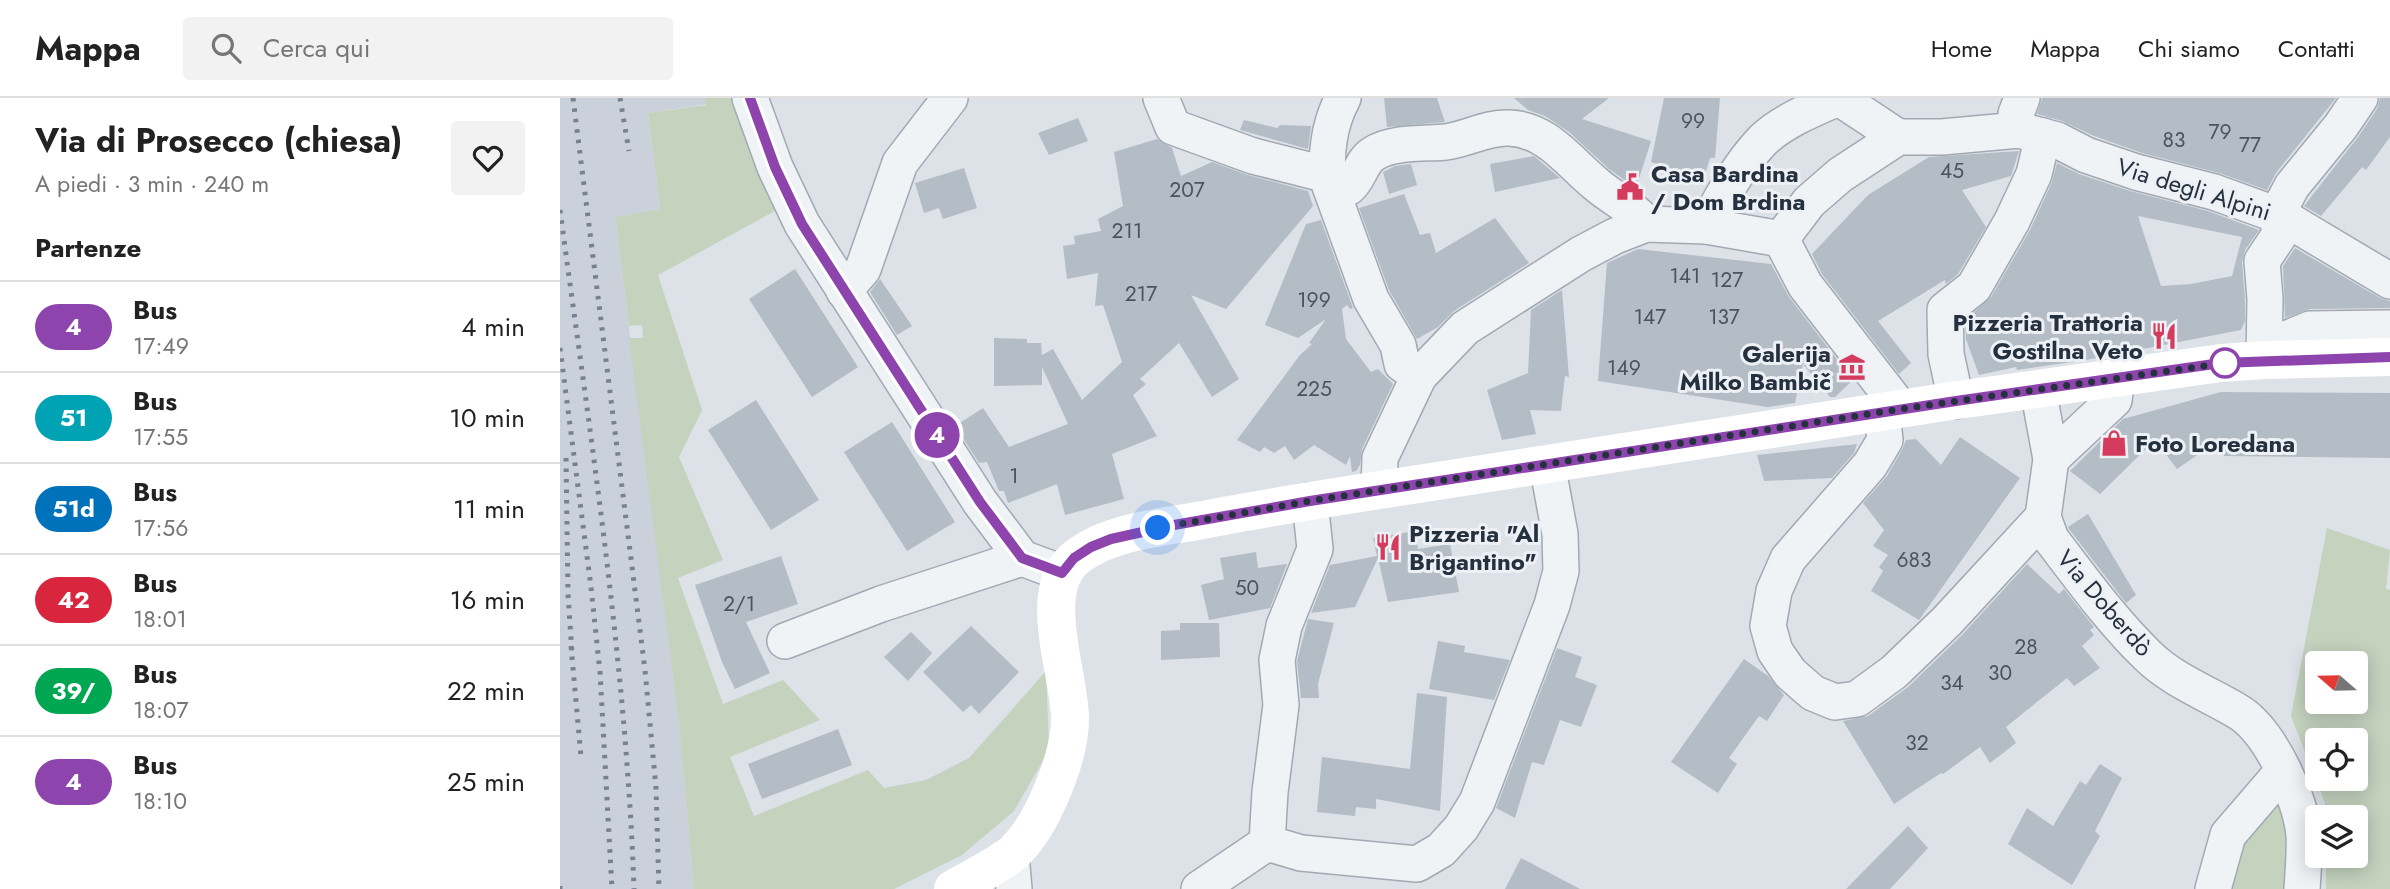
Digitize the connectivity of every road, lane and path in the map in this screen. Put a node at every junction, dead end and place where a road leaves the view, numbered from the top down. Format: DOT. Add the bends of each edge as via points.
graph roads {
  1 [pos="750,98"];
  2 [pos="950,98"];
  3 [pos="1161,98"];
  4 [pos="1343,98"];
  5 [pos="1839,98"];
  6 [pos="2360,98"];
  7 [pos="2028,121"];
  8 [pos="1898,137"];
  9 [pos="1329,181"];
  10 [pos="2283,217"];
  11 [pos="1646,224"];
  12 [pos="1706,226"];
  13 [pos="1782,239"];
  14 [pos="2390,281"];
  15 [pos="844,291"];
  16 [pos="2390,328"];
  17 [pos="2390,357"];
  18 [pos="2264,360"];
  19 [pos="1419,376"];
  20 [pos="2116,379"];
  21 [pos="2038,389"];
  22 [pos="1956,401"];
  23 [pos="1891,410"];
  24 [pos="2050,459"];
  25 [pos="1548,464"];
  26 [pos="1379,490"];
  27 [pos="1310,501"];
  28 [pos="2043,517"];
  29 [pos="1022,558"];
  30 [pos="1062,573"];
  31 [pos="785,641"];
  32 [pos="2283,771"];
  33 [pos="1268,844"];
  34 [pos="1013,872"];
  35 [pos="953,889"];
  36 [pos="1199,889"];
  37 [pos="2213,889"];
  38 [pos="2302,889"];
  1 -- 15 [label="street" via="802,224"];
  2 -- 15 [label="street" via="900,163 863,270"];
  3 -- 9 [label="street" via="1173,127"];
  4 -- 9 [label="street" via="1335,113 1327,158"];
  5 -- 8 [label="street"];
  5 -- 12 [label="street" via="1764,139 1731,182"];
  6 -- 10 [label="street" via="2292,186 2284,201"];
  7 -- 8 [label="street" via="1942,137"];
  7 -- 10 [label="street, Via degli Alpini" via="2123,167"];
  7 -- 22 [label="street" via="2034,174 1974,287 1945,310 1946,354"];
  8 -- 13 [label="street" via="1840,175 1809,202"];
  9 -- 11 [label="street" via="1349,187 1375,152 1511,128 1552,143"];
  9 -- 19 [label="street" via="1371,299 1398,345 1402,364"];
  10 -- 14 [label="street, Via degli Alpini"];
  10 -- 18 [label="street" via="2278,237 2262,261"];
  11 -- 12 [label="street"];
  11 -- 19 [label="street" via="1581,254 1465,328"];
  12 -- 13 [label="street"];
  13 -- 23 [label="street" via="1805,285"];
  15 -- 29 [label="street" via="980,502"];
  16 -- 18 [label="street" via="2310,329 2286,340"];
  17 -- 18 [label="main road"];
  18 -- 20 [label="main road"];
  19 -- 26 [label="street" via="1380,458"];
  20 -- 21 [label="main road"];
  20 -- 24 [label="street" via="2114,400"];
  21 -- 22 [label="main road"];
  21 -- 24 [label="street"];
  22 -- 23 [label="main road"];
  23 -- 25 [label="main road"];
  23 -- 28 [label="street" via="1885,440 1875,456 1788,559 1774,591 1768,626 1775,651 1790,673 1813,693 1835,702 1857,699 1894,672"];
  24 -- 28 [label="street"];
  25 -- 26 [label="main road"];
  25 -- 33 [label="street" via="1561,570 1486,779 1461,828 1441,850 1417,864 1301,853"];
  26 -- 27 [label="main road"];
  27 -- 30 [label="main road" via="1111,539 1074,558"];
  27 -- 33 [label="street" via="1315,549 1284,626 1277,660 1281,705"];
  28 -- 32 [label="street, Via Doberdò" via="2051,539 2148,656 2192,687 2240,712 2258,728"];
  29 -- 30 [label="street"];
  29 -- 31 [label="street"];
  30 -- 34 [label="main road" via="1056,611 1070,722 1064,763 1023,842"];
  32 -- 37 [label="street" via="2228,835"];
  32 -- 38 [label="street, Via Doberdò" via="2304,834"];
  33 -- 36 [label="street"];
  34 -- 35 [label="main road"];
}
